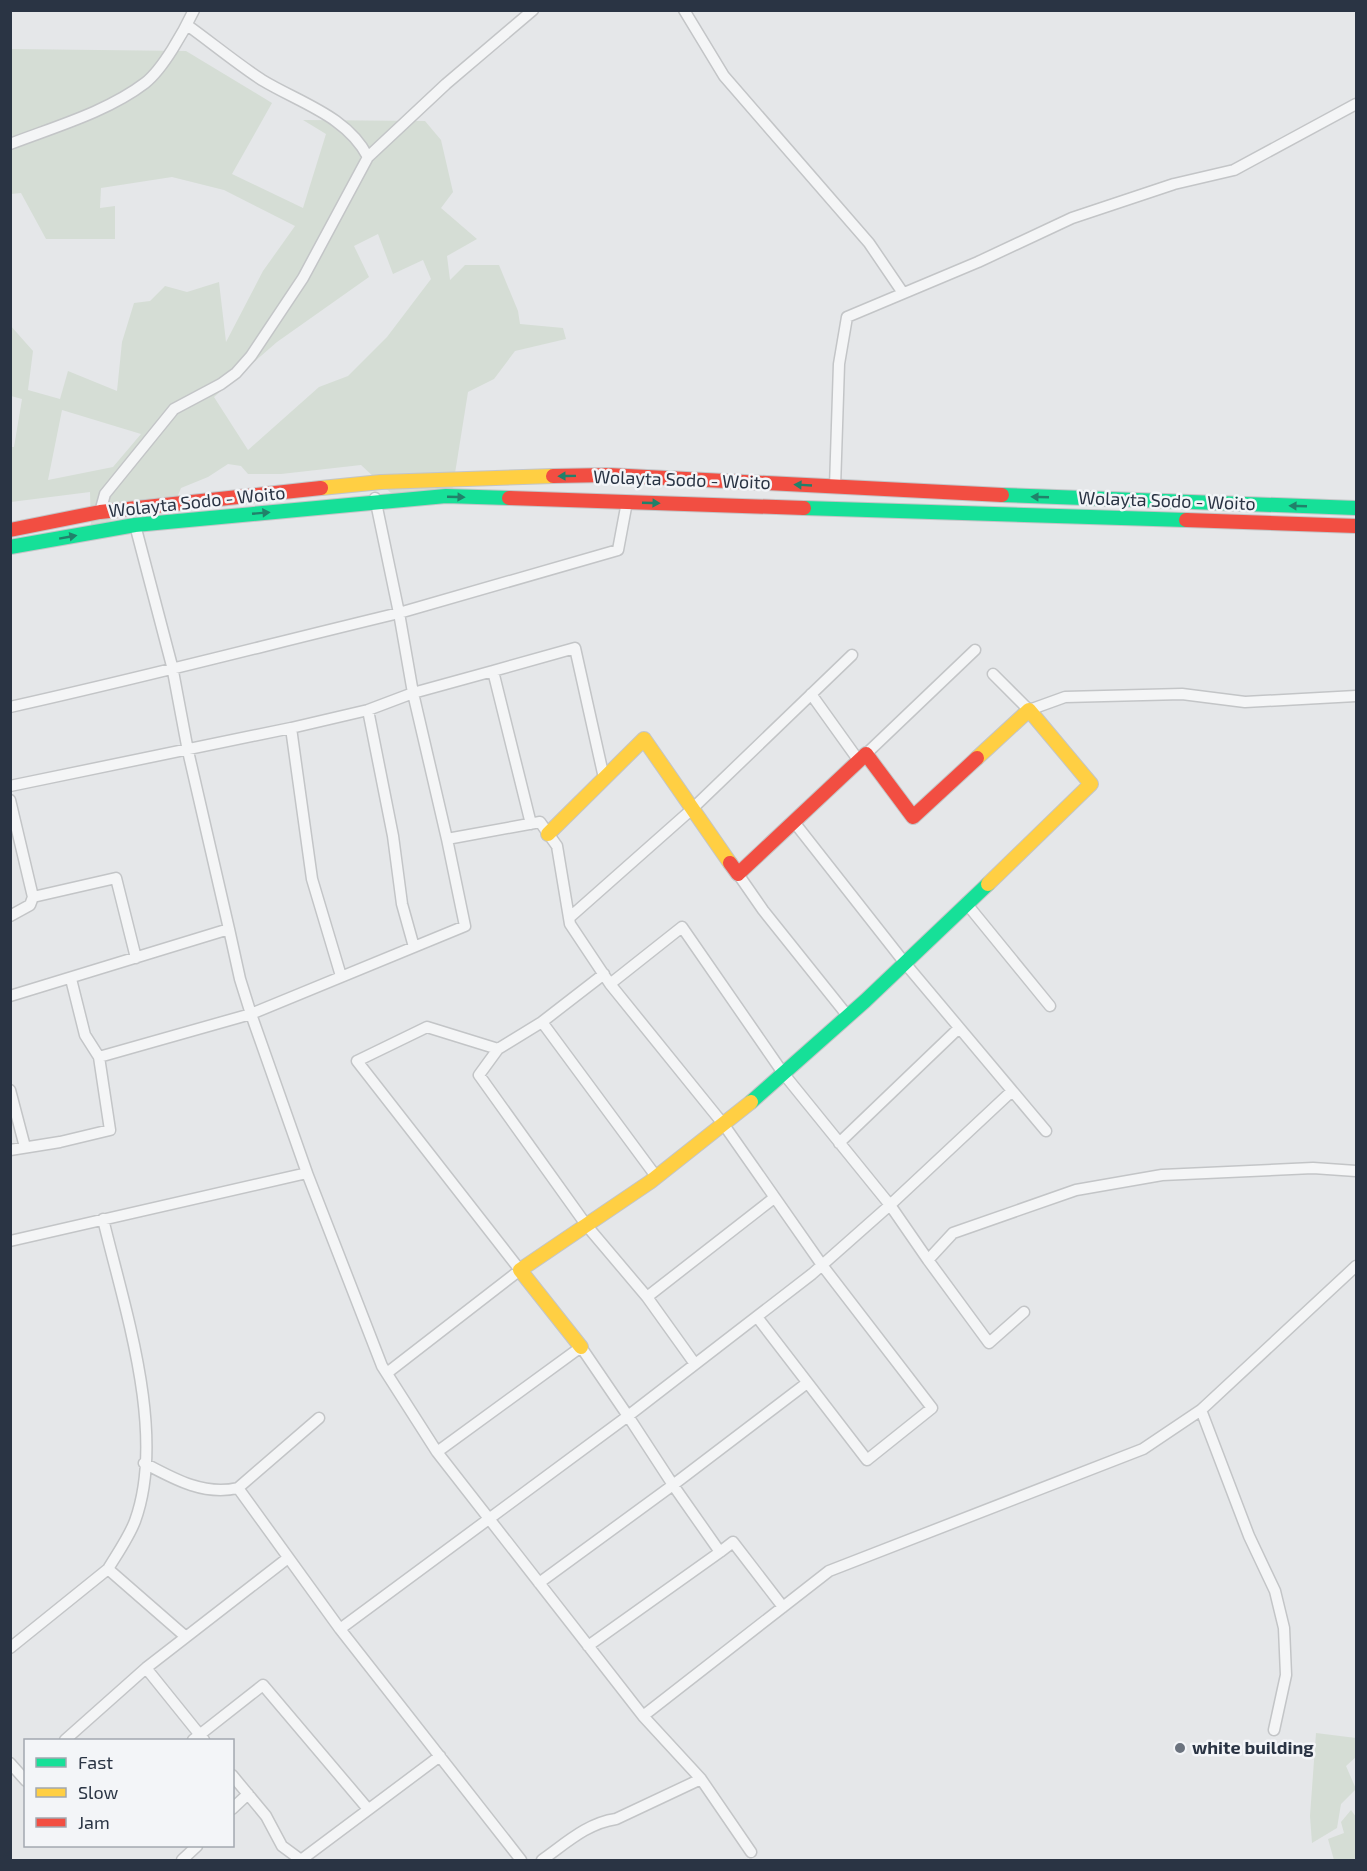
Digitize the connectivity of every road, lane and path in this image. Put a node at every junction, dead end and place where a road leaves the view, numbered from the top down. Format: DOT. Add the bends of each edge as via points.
graph roads {
  1 [pos="194,10"];
  2 [pos="533,10"];
  3 [pos="684,10"];
  4 [pos="187,26"];
  5 [pos="1356,104"];
  6 [pos="10,144"];
  7 [pos="368,157"];
  8 [pos="903,293"];
  9 [pos="676,479"];
  10 [pos="371,483"];
  11 [pos="835,487"];
  12 [pos="376,502"];
  13 [pos="627,502"];
  14 [pos="675,503"];
  15 [pos="1356,508"];
  16 [pos="100,512"];
  17 [pos="135,525"];
  18 [pos="1356,526"];
  19 [pos="10,530"];
  20 [pos="10,548"];
  21 [pos="399,612"];
  22 [pos="975,650"];
  23 [pos="852,655"];
  24 [pos="172,671"];
  25 [pos="493,671"];
  26 [pos="993,674"];
  27 [pos="413,693"];
  28 [pos="812,694"];
  29 [pos="1356,696"];
  30 [pos="10,707"];
  31 [pos="368,710"];
  32 [pos="1029,710"];
  33 [pos="291,728"];
  34 [pos="188,751"];
  35 [pos="862,758"];
  36 [pos="604,778"];
  37 [pos="10,786"];
  38 [pos="10,800"];
  39 [pos="691,810"];
  40 [pos="794,822"];
  41 [pos="531,824"];
  42 [pos="548,834"];
  43 [pos="447,839"];
  44 [pos="738,874"];
  45 [pos="33,897"];
  46 [pos="966,903"];
  47 [pos="10,916"];
  48 [pos="568,918"];
  49 [pos="229,929"];
  50 [pos="414,946"];
  51 [pos="136,958"];
  52 [pos="904,962"];
  53 [pos="341,976"];
  54 [pos="71,979"];
  55 [pos="607,979"];
  56 [pos="10,996"];
  57 [pos="1050,1006"];
  58 [pos="251,1014"];
  59 [pos="848,1015"];
  60 [pos="542,1022"];
  61 [pos="959,1028"];
  62 [pos="498,1049"];
  63 [pos="99,1057"];
  64 [pos="783,1073"];
  65 [pos="10,1090"];
  66 [pos="1012,1091"];
  67 [pos="723,1125"];
  68 [pos="1046,1131"];
  69 [pos="839,1143"];
  70 [pos="25,1147"];
  71 [pos="10,1150"];
  72 [pos="1356,1171"];
  73 [pos="307,1173"];
  74 [pos="655,1175"];
  75 [pos="774,1198"];
  76 [pos="890,1205"];
  77 [pos="103,1219"];
  78 [pos="587,1226"];
  79 [pos="10,1241"];
  80 [pos="928,1260"];
  81 [pos="822,1265"];
  82 [pos="1356,1266"];
  83 [pos="520,1270"];
  84 [pos="647,1297"];
  85 [pos="1024,1312"];
  86 [pos="757,1317"];
  87 [pos="581,1347"];
  88 [pos="695,1364"];
  89 [pos="387,1373"];
  90 [pos="807,1383"];
  91 [pos="1201,1410"];
  92 [pos="628,1416"];
  93 [pos="319,1418"];
  94 [pos="437,1452"];
  95 [pos="144,1463"];
  96 [pos="673,1485"];
  97 [pos="238,1488"];
  98 [pos="488,1517"];
  99 [pos="720,1552"];
  100 [pos="288,1558"];
  101 [pos="108,1569"];
  102 [pos="539,1582"];
  103 [pos="783,1607"];
  104 [pos="340,1629"];
  105 [pos="186,1637"];
  106 [pos="588,1646"];
  107 [pos="10,1648"];
  108 [pos="146,1668"];
  109 [pos="643,1716"];
  110 [pos="1274,1730"];
  111 [pos="65,1739"];
  112 [pos="199,1739"];
  113 [pos="440,1756"];
  114 [pos="10,1763"];
  115 [pos="24,1777"];
  116 [pos="234,1777"];
  117 [pos="701,1779"];
  118 [pos="248,1794"];
  119 [pos="234,1807"];
  120 [pos="368,1809"];
  121 [pos="195,1847"];
  122 [pos="751,1852"];
  123 [pos="182,1860"];
  124 [pos="301,1860"];
  125 [pos="522,1860"];
  126 [pos="542,1860"];
  1 -- 4 [label="street"];
  2 -- 7 [label="street"];
  3 -- 8 [label="street" via="724,76 869,243"];
  4 -- 6 [label="street" via="146,82 111,103"];
  4 -- 7 [label="street" via="261,79 345,126 360,141"];
  5 -- 8 [label="street" via="1234,170 1174,184 1072,218"];
  7 -- 16 [label="street" via="303,278 251,356 221,384 174,408 105,494"];
  8 -- 11 [label="street" via="847,317 839,364"];
  9 -- 10 [label="main road, Wolayta Sodo - Woito, one-way" via="608,475"];
  11 -- 9 [label="main road, Wolayta Sodo - Woito, one-way"];
  9 -- 14 [label="main road"];
  10 -- 12 [label="street"];
  10 -- 16 [label="main road, Wolayta Sodo - Woito"];
  15 -- 11 [label="main road, Wolayta Sodo - Woito, one-way"];
  12 -- 13 [label="main road, Wolayta Sodo - Woito, one-way" via="446,496"];
  17 -- 12 [label="main road, Wolayta Sodo - Woito, one-way"];
  12 -- 21 [label="street"];
  13 -- 14 [label="main road, Wolayta Sodo - Woito, one-way"];
  13 -- 21 [label="street" via="618,550"];
  14 -- 18 [label="main road, Wolayta Sodo - Woito"];
  16 -- 19 [label="main road, Wolayta Sodo - Woito"];
  20 -- 17 [label="main road, Wolayta Sodo - Woito, one-way"];
  17 -- 24 [label="street"];
  21 -- 24 [label="street"];
  21 -- 27 [label="street"];
  22 -- 35 [label="street"];
  23 -- 28 [label="street"];
  24 -- 30 [label="street"];
  24 -- 34 [label="street"];
  25 -- 27 [label="street"];
  25 -- 36 [label="street" via="575,648"];
  25 -- 41 [label="street"];
  26 -- 32 [label="street"];
  27 -- 31 [label="street"];
  27 -- 43 [label="street"];
  28 -- 35 [label="street"];
  28 -- 39 [label="street"];
  29 -- 32 [label="street" via="1245,702 1182,694 1065,696"];
  31 -- 33 [label="street"];
  31 -- 50 [label="street" via="402,904"];
  32 -- 35 [label="main road" via="913,817"];
  32 -- 46 [label="main road" via="1091,784"];
  33 -- 34 [label="street"];
  33 -- 53 [label="street" via="312,879"];
  34 -- 37 [label="street"];
  34 -- 49 [label="street"];
  35 -- 40 [label="main road"];
  36 -- 39 [label="main road" via="644,739"];
  36 -- 42 [label="main road"];
  38 -- 45 [label="street"];
  39 -- 44 [label="main road"];
  39 -- 48 [label="street"];
  40 -- 44 [label="main road"];
  40 -- 52 [label="street"];
  41 -- 42 [label="street" via="540,822"];
  41 -- 43 [label="street"];
  42 -- 48 [label="street" via="556,846"];
  43 -- 50 [label="street" via="465,926"];
  44 -- 59 [label="street"];
  45 -- 47 [label="street" via="30,905"];
  45 -- 51 [label="street" via="116,878"];
  46 -- 52 [label="main road"];
  46 -- 57 [label="street"];
  48 -- 55 [label="street"];
  49 -- 51 [label="street"];
  49 -- 58 [label="street"];
  50 -- 53 [label="street"];
  51 -- 54 [label="street"];
  52 -- 59 [label="main road"];
  52 -- 61 [label="street"];
  53 -- 58 [label="street"];
  54 -- 56 [label="street"];
  54 -- 63 [label="street" via="85,1035"];
  55 -- 60 [label="street"];
  55 -- 64 [label="street" via="682,927"];
  55 -- 67 [label="street"];
  58 -- 63 [label="street"];
  58 -- 73 [label="street"];
  59 -- 64 [label="main road"];
  60 -- 62 [label="street"];
  60 -- 74 [label="street"];
  61 -- 66 [label="street"];
  61 -- 69 [label="street"];
  62 -- 78 [label="street" via="479,1075"];
  62 -- 83 [label="street" via="427,1027 357,1061"];
  63 -- 70 [label="street" via="110,1130"];
  64 -- 67 [label="main road"];
  64 -- 69 [label="street"];
  65 -- 70 [label="street"];
  66 -- 68 [label="street"];
  66 -- 76 [label="street"];
  67 -- 74 [label="main road"];
  67 -- 75 [label="street"];
  69 -- 76 [label="street"];
  70 -- 71 [label="street"];
  72 -- 80 [label="street" via="1313,1168 1162,1175 1076,1190 953,1233"];
  73 -- 77 [label="street"];
  73 -- 89 [label="street"];
  74 -- 78 [label="main road"];
  75 -- 81 [label="street"];
  75 -- 84 [label="street"];
  76 -- 80 [label="street"];
  76 -- 81 [label="street"];
  77 -- 79 [label="street"];
  77 -- 95 [label="street" via="138,1364 146,1429"];
  78 -- 83 [label="main road"];
  78 -- 84 [label="street"];
  80 -- 85 [label="street" via="989,1343"];
  81 -- 86 [label="street"];
  81 -- 90 [label="street" via="932,1408 867,1460"];
  82 -- 91 [label="street"];
  83 -- 87 [label="main road"];
  83 -- 89 [label="street"];
  84 -- 88 [label="street"];
  86 -- 88 [label="street"];
  86 -- 90 [label="street"];
  87 -- 92 [label="street"];
  87 -- 94 [label="street"];
  88 -- 92 [label="street"];
  89 -- 94 [label="street"];
  90 -- 96 [label="street"];
  91 -- 103 [label="street" via="1143,1449 829,1571"];
  91 -- 110 [label="street" via="1249,1536 1275,1591 1284,1628 1286,1675"];
  92 -- 96 [label="street"];
  92 -- 98 [label="street"];
  93 -- 97 [label="street"];
  94 -- 98 [label="street"];
  95 -- 97 [label="street" via="202,1488 222,1492"];
  95 -- 101 [label="street" via="135,1522"];
  96 -- 99 [label="street"];
  96 -- 102 [label="street"];
  97 -- 100 [label="street"];
  98 -- 102 [label="street"];
  98 -- 104 [label="street"];
  99 -- 103 [label="street" via="733,1542"];
  99 -- 106 [label="street"];
  100 -- 104 [label="street"];
  100 -- 105 [label="street"];
  101 -- 105 [label="street"];
  101 -- 107 [label="street"];
  102 -- 106 [label="street"];
  103 -- 109 [label="street"];
  104 -- 113 [label="street"];
  105 -- 108 [label="street"];
  106 -- 109 [label="street"];
  108 -- 111 [label="street"];
  108 -- 112 [label="street"];
  109 -- 117 [label="street"];
  112 -- 120 [label="street" via="263,1685"];
  113 -- 120 [label="street"];
  113 -- 125 [label="street"];
  114 -- 115 [label="street"];
  116 -- 118 [label="street"];
  117 -- 122 [label="street"];
  117 -- 126 [label="street" via="588,1827"];
  118 -- 119 [label="street"];
  118 -- 124 [label="street" via="266,1816 282,1846"];
  120 -- 124 [label="street"];
  121 -- 123 [label="street"];
}
